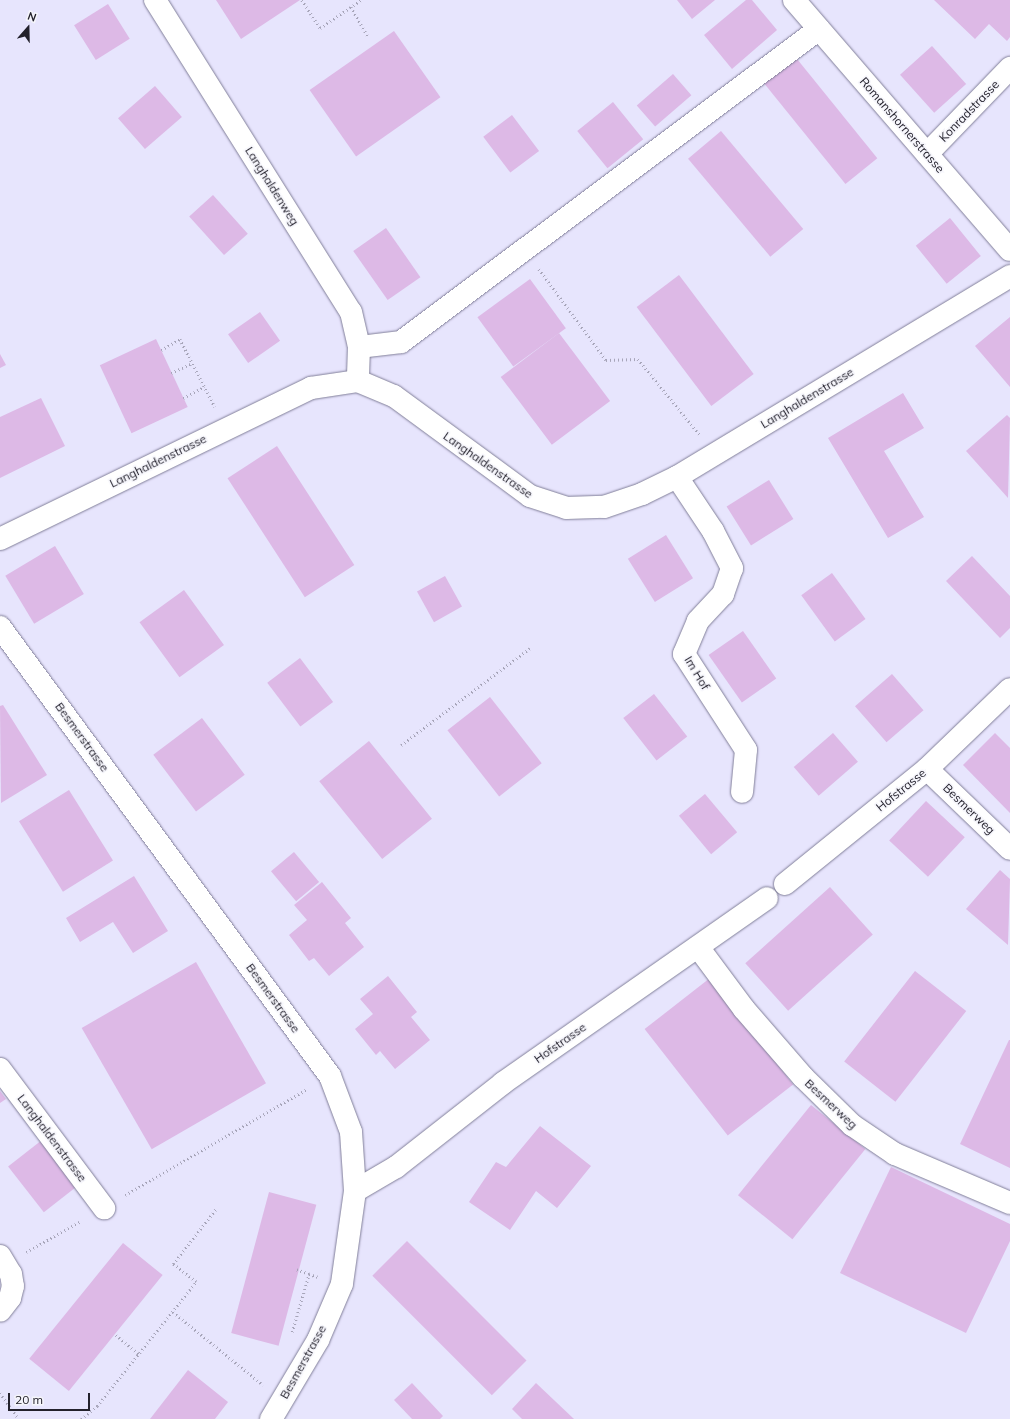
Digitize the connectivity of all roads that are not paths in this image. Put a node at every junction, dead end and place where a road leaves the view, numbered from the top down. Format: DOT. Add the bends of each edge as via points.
graph roads {
  1 [pos="155,0"];
  2 [pos="794,0"];
  3 [pos="819,29"];
  4 [pos="1010,68"];
  5 [pos="927,154"];
  6 [pos="1010,250"];
  7 [pos="1010,276"];
  8 [pos="359,347"];
  9 [pos="358,381"];
  10 [pos="677,477"];
  11 [pos="0,539"];
  12 [pos="0,627"];
  13 [pos="1010,689"];
  14 [pos="927,769"];
  15 [pos="742,792"];
  16 [pos="1010,849"];
  17 [pos="785,884"];
  18 [pos="767,898"];
  19 [pos="698,947"];
  20 [pos="0,1069"];
  21 [pos="355,1191"];
  22 [pos="1010,1203"];
  23 [pos="104,1208"];
  24 [pos="0,1256"];
  25 [pos="0,1311"];
  26 [pos="271,1419"];
  1 -- 8 [label="street, Langhaldenweg" via="351,312"];
  2 -- 3 [label="street, Romanshornerstrasse"];
  3 -- 5 [label="street, Romanshornerstrasse"];
  3 -- 8 [label="street" via="401,342"];
  4 -- 5 [label="street, Konradstrasse"];
  5 -- 6 [label="street, Romanshornerstrasse"];
  7 -- 10 [label="street, Langhaldenstrasse"];
  8 -- 9 [label="street, Langhaldenweg"];
  9 -- 10 [label="street, Langhaldenstrasse" via="394,396 530,496 566,508 604,507 642,494"];
  9 -- 11 [label="street, Langhaldenstrasse" via="311,388"];
  10 -- 15 [label="street, Im Hof" via="713,531 732,568 723,594 698,621 684,654 746,750"];
  12 -- 21 [label="street, Besmerstrasse" via="330,1076 351,1132"];
  13 -- 14 [label="street, Hofstrasse"];
  14 -- 16 [label="street, Besmerweg"];
  14 -- 17 [label="street, Hofstrasse"];
  18 -- 19 [label="street, Hofstrasse"];
  19 -- 21 [label="street, Hofstrasse" via="503,1083 396,1167"];
  19 -- 22 [label="street, Besmerweg" via="744,1009 803,1077 852,1125 895,1154"];
  20 -- 23 [label="street, Langhaldenstrasse"];
  21 -- 26 [label="street, Besmerstrasse" via="342,1284 318,1340"];
  24 -- 25 [label="street" via="11,1274 12,1286 10,1298"];
}
